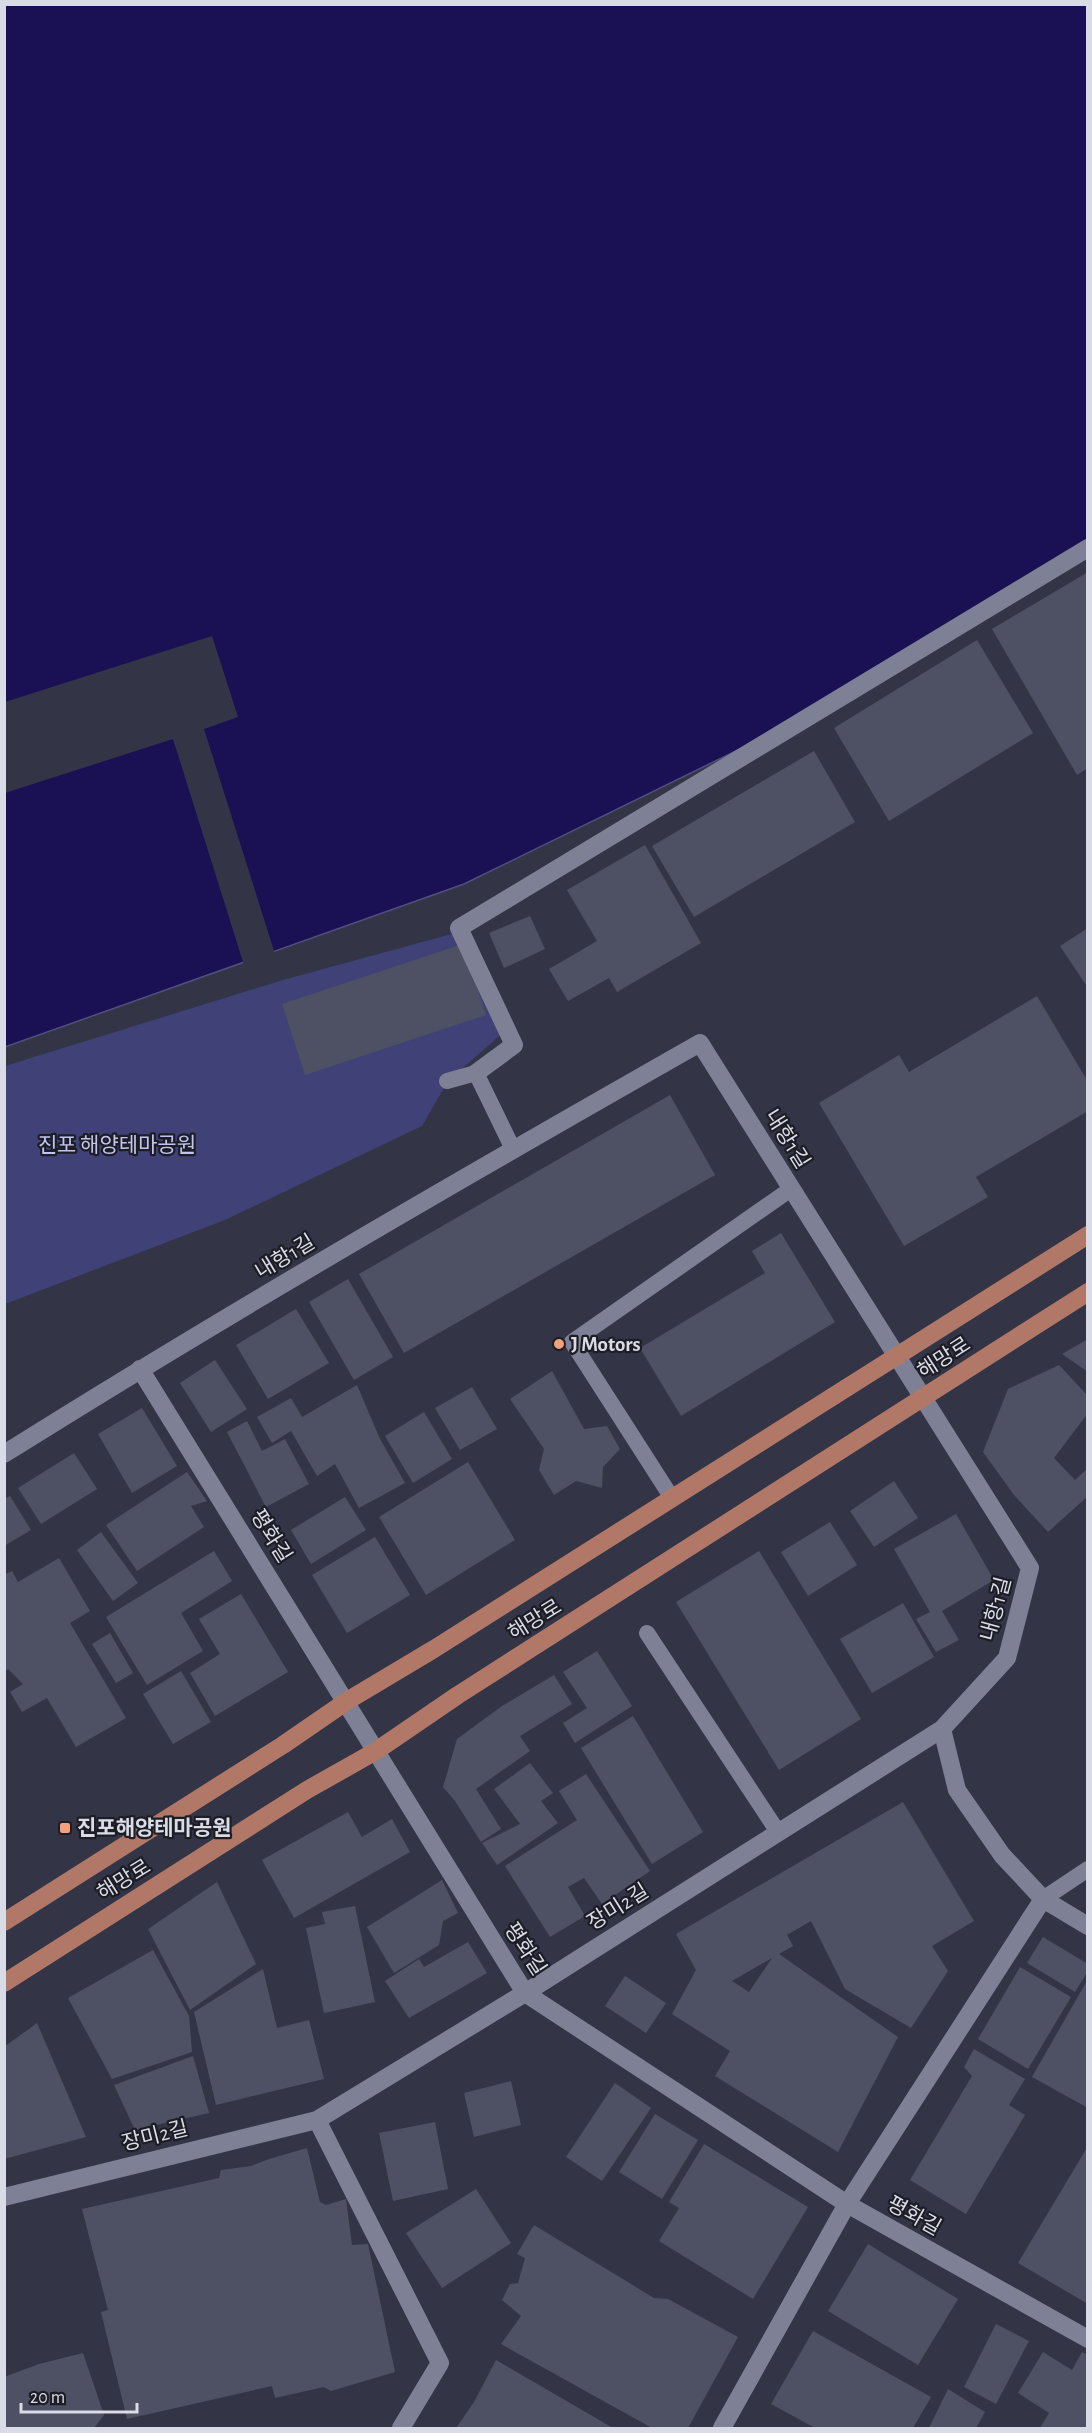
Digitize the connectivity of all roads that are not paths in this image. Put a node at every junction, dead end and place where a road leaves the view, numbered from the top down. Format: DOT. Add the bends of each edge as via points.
graph roads {
  1 [pos="1088,548"];
  2 [pos="476,1073"];
  3 [pos="447,1081"];
  4 [pos="513,1149"];
  5 [pos="791,1189"];
  6 [pos="1088,1235"];
  7 [pos="1088,1292"];
  8 [pos="895,1357"];
  9 [pos="140,1369"];
  10 [pos="922,1399"];
  11 [pos="4,1454"];
  12 [pos="672,1498"];
  13 [pos="647,1633"];
  14 [pos="347,1701"];
  15 [pos="942,1730"];
  16 [pos="376,1750"];
  17 [pos="778,1832"];
  18 [pos="1088,1869"];
  19 [pos="1043,1899"];
  20 [pos="4,1922"];
  21 [pos="1088,1926"];
  22 [pos="4,1983"];
  23 [pos="525,1993"];
  24 [pos="317,2120"];
  25 [pos="4,2197"];
  26 [pos="847,2204"];
  27 [pos="1088,2339"];
  28 [pos="400,2428"];
  29 [pos="722,2428"];
  1 -- 2 [label="street" via="459,928 514,1045"];
  2 -- 3 [label="lane"];
  2 -- 4 [label="lane"];
  4 -- 5 [label="street, 내항1길" via="700,1043"];
  4 -- 9 [label="street, 내항1길"];
  5 -- 8 [label="street, 내항1길"];
  5 -- 12 [label="lane" via="572,1342"];
  6 -- 8 [label="main road, 해망로"];
  7 -- 10 [label="main road, 해망로"];
  8 -- 10 [label="street, 내항1길"];
  8 -- 12 [label="main road, 해망로"];
  9 -- 11 [label="street, 내항1길"];
  9 -- 14 [label="street, 평화길"];
  10 -- 15 [label="street, 내항1길" via="1030,1568 1007,1658"];
  10 -- 16 [label="main road, 해망로"];
  12 -- 14 [label="main road, 해망로"];
  13 -- 17 [label="lane"];
  14 -- 16 [label="street, 평화길"];
  14 -- 20 [label="main road, 해망로"];
  15 -- 17 [label="street, 장미2길"];
  15 -- 19 [label="street" via="957,1790 1002,1854"];
  16 -- 22 [label="main road, 해망로"];
  16 -- 23 [label="street, 평화길"];
  17 -- 23 [label="street, 장미2길"];
  18 -- 19 [label="lane"];
  19 -- 21 [label="street"];
  19 -- 26 [label="street"];
  23 -- 24 [label="street, 장미2길"];
  23 -- 26 [label="street, 평화길"];
  24 -- 25 [label="street, 장미2길"];
  24 -- 28 [label="street" via="440,2363"];
  26 -- 27 [label="street, 평화길"];
  26 -- 29 [label="street"];
}
